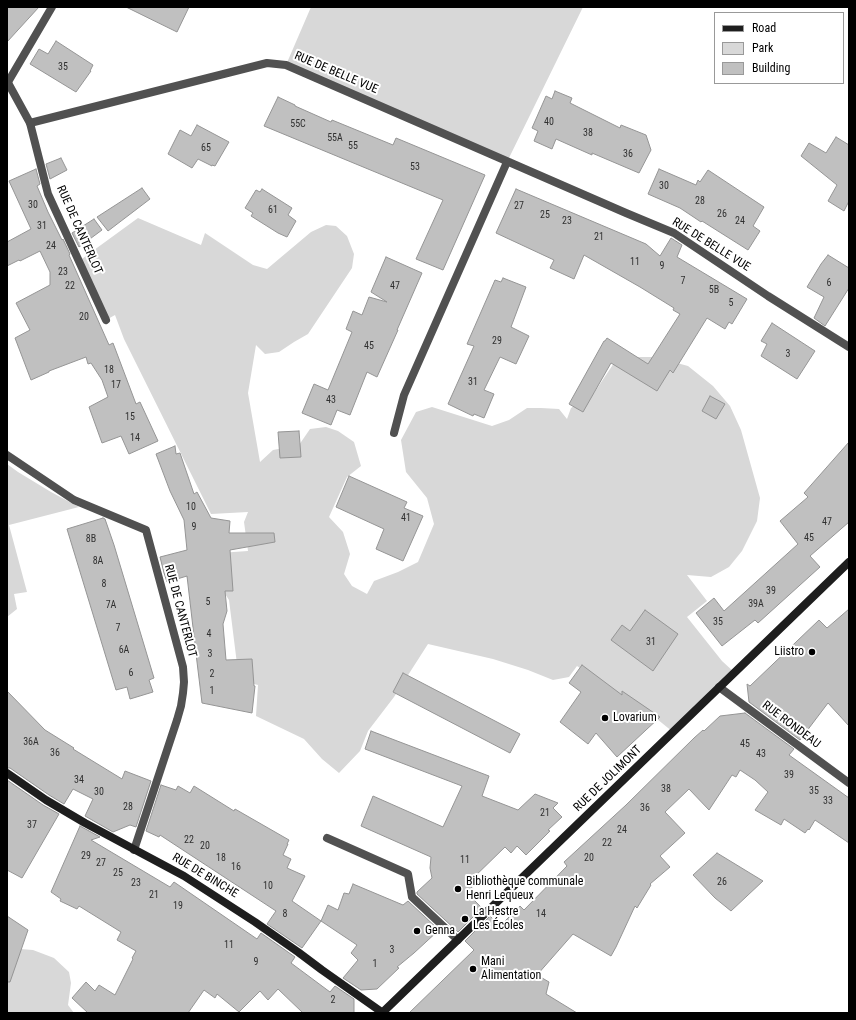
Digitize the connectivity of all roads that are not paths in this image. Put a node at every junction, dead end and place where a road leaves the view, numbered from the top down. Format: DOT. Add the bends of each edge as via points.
graph roads {
  1 [pos="52,7"];
  2 [pos="8,81"];
  3 [pos="30,123"];
  4 [pos="507,162"];
  5 [pos="106,320"];
  6 [pos="849,347"];
  7 [pos="394,433"];
  8 [pos="7,455"];
  9 [pos="849,562"];
  10 [pos="719,687"];
  11 [pos="7,772"];
  12 [pos="849,783"];
  13 [pos="326,838"];
  14 [pos="134,850"];
  15 [pos="458,940"];
  16 [pos="383,1013"];
  1 -- 2 [label="street, RUE DE CANTERLOT"];
  2 -- 3 [label="street, RUE DE CANTERLOT"];
  3 -- 4 [label="street, RUE DE BELLE VUE" via="267,63 294,67"];
  3 -- 5 [label="street, RUE DE CANTERLOT" via="48,194"];
  4 -- 6 [label="street, RUE DE BELLE VUE" via="674,233"];
  4 -- 7 [label="street" via="404,395"];
  8 -- 14 [label="street, RUE DE CANTERLOT" via="74,500 146,530 184,682 177,720"];
  9 -- 10 [label="street, RUE DE JOLIMONT"];
  10 -- 12 [label="street, RUE RONDEAU"];
  10 -- 15 [label="street, RUE DE JOLIMONT"];
  11 -- 14 [label="street, RUE DE BINCHE" via="53,804"];
  13 -- 15 [label="street" via="408,874 412,897"];
  14 -- 16 [label="street, RUE DE BINCHE" via="184,876 256,922"];
  15 -- 16 [label="street, RUE DE JOLIMONT"];
}
